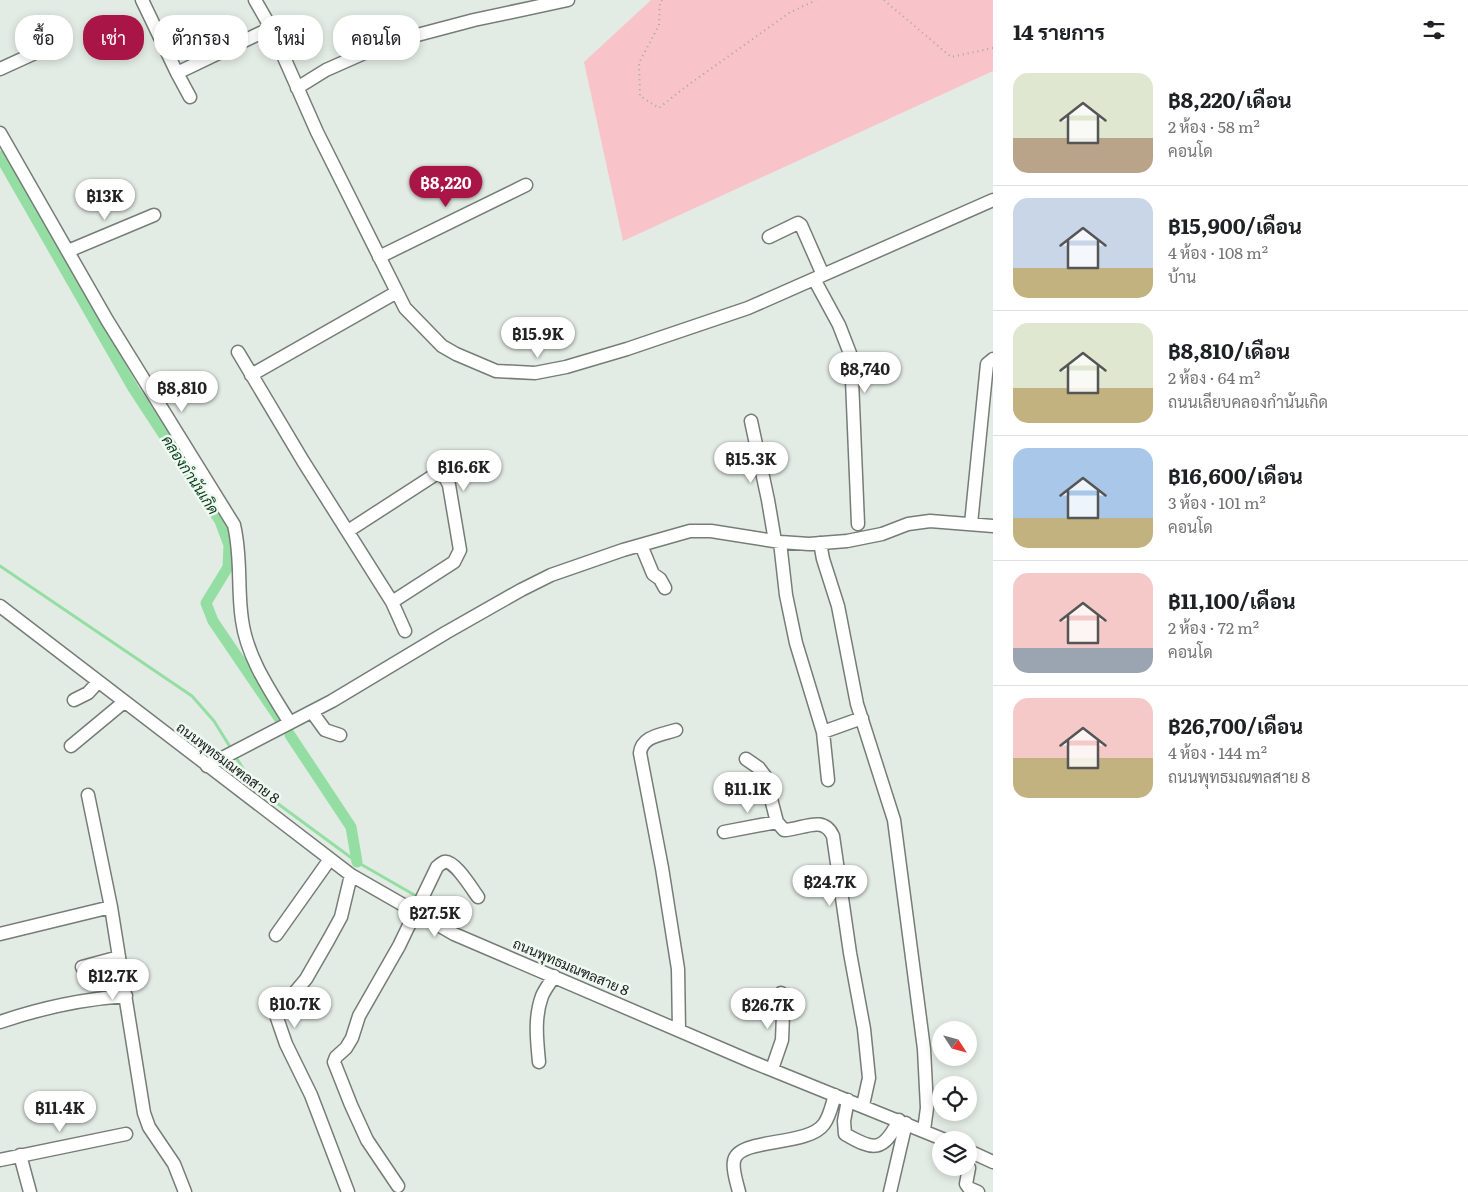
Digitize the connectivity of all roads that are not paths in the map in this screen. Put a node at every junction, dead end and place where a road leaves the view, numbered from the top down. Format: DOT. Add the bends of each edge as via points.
graph roads {
  1 [pos="142,0"];
  2 [pos="255,0"];
  3 [pos="568,0"];
  4 [pos="264,15"];
  5 [pos="258,34"];
  6 [pos="21,60"];
  7 [pos="285,60"];
  8 [pos="0,70"];
  9 [pos="177,73"];
  10 [pos="297,88"];
  11 [pos="190,97"];
  12 [pos="0,133"];
  13 [pos="526,185"];
  14 [pos="993,200"];
  15 [pos="154,216"];
  16 [pos="769,237"];
  17 [pos="68,252"];
  18 [pos="379,256"];
  19 [pos="818,277"];
  20 [pos="397,292"];
  21 [pos="238,352"];
  22 [pos="993,359"];
  23 [pos="251,375"];
  24 [pos="751,421"];
  25 [pos="858,524"];
  26 [pos="971,524"];
  27 [pos="993,526"];
  28 [pos="348,531"];
  29 [pos="778,541"];
  30 [pos="820,543"];
  31 [pos="642,545"];
  32 [pos="665,588"];
  33 [pos="392,602"];
  34 [pos="0,606"];
  35 [pos="405,630"];
  36 [pos="98,682"];
  37 [pos="74,700"];
  38 [pos="124,702"];
  39 [pos="312,712"];
  40 [pos="862,718"];
  41 [pos="290,724"];
  42 [pos="676,730"];
  43 [pos="823,732"];
  44 [pos="340,735"];
  45 [pos="72,746"];
  46 [pos="746,759"];
  47 [pos="208,766"];
  48 [pos="828,780"];
  49 [pos="88,795"];
  50 [pos="776,822"];
  51 [pos="724,832"];
  52 [pos="330,859"];
  53 [pos="351,875"];
  54 [pos="478,897"];
  55 [pos="111,907"];
  56 [pos="415,912"];
  57 [pos="0,934"];
  58 [pos="276,934"];
  59 [pos="119,957"];
  60 [pos="82,967"];
  61 [pos="554,976"];
  62 [pos="780,993"];
  63 [pos="126,996"];
  64 [pos="0,1022"];
  65 [pos="679,1030"];
  66 [pos="540,1062"];
  67 [pos="772,1069"];
  68 [pos="835,1095"];
  69 [pos="848,1100"];
  70 [pos="862,1106"];
  71 [pos="903,1122"];
  72 [pos="924,1130"];
  73 [pos="126,1134"];
  74 [pos="932,1134"];
  75 [pos="20,1155"];
  76 [pos="977,1155"];
  77 [pos="0,1160"];
  78 [pos="993,1162"];
  79 [pos="967,1176"];
  80 [pos="398,1186"];
  81 [pos="30,1192"];
  82 [pos="185,1192"];
  83 [pos="348,1192"];
  84 [pos="739,1192"];
  85 [pos="890,1192"];
  86 [pos="978,1192"];
  1 -- 9 [label="street"];
  2 -- 4 [label="street"];
  3 -- 10 [label="street" via="388,43 352,58"];
  5 -- 9 [label="street"];
  6 -- 8 [label="street"];
  7 -- 10 [label="street"];
  9 -- 11 [label="street"];
  10 -- 18 [label="street"];
  12 -- 17 [label="street"];
  13 -- 18 [label="street"];
  14 -- 19 [label="street"];
  15 -- 17 [label="street"];
  16 -- 19 [label="street" via="798,223 801,225"];
  17 -- 41 [label="street" via="234,525 239,544 242,621 247,643"];
  18 -- 20 [label="street"];
  19 -- 20 [label="street" via="748,308 646,343 535,373 496,371 442,346 405,308"];
  19 -- 25 [label="street" via="851,356"];
  20 -- 23 [label="street"];
  21 -- 23 [label="street"];
  22 -- 26 [label="street" via="987,364"];
  23 -- 28 [label="street"];
  24 -- 29 [label="street"];
  26 -- 27 [label="street"];
  26 -- 30 [label="street" via="930,521 908,524 882,534"];
  28 -- 33 [label="street"];
  28 -- 33 [label="street" via="436,474 445,477 449,485 459,555 454,562"];
  29 -- 30 [label="street"];
  29 -- 31 [label="street" via="690,531"];
  29 -- 43 [label="street" via="796,643"];
  30 -- 40 [label="street" via="838,606"];
  31 -- 32 [label="street" via="653,574"];
  31 -- 39 [label="street" via="550,575"];
  33 -- 35 [label="street"];
  34 -- 36 [label="street, ถนนพุทธมณฑลสาย 8"];
  36 -- 37 [label="street" via="88,693"];
  36 -- 38 [label="street, ถนนพุทธมณฑลสาย 8"];
  38 -- 45 [label="street"];
  38 -- 47 [label="street, ถนนพุทธมณฑลสาย 8"];
  39 -- 41 [label="street"];
  39 -- 44 [label="street" via="326,730"];
  40 -- 43 [label="street"];
  40 -- 72 [label="street" via="894,820 924,1049 927,1108"];
  41 -- 47 [label="street"];
  42 -- 65 [label="street" via="645,740 640,753 678,969"];
  43 -- 48 [label="street"];
  46 -- 50 [label="street" via="765,776"];
  47 -- 52 [label="street, ถนนพุทธมณฑลสาย 8"];
  49 -- 55 [label="street"];
  50 -- 51 [label="street"];
  50 -- 70 [label="street" via="784,830 825,824 833,836 870,1078"];
  52 -- 53 [label="street, ถนนพุทธมณฑลสาย 8"];
  52 -- 58 [label="street"];
  53 -- 56 [label="street, ถนนพุทธมณฑลสาย 8"];
  53 -- 83 [label="street" via="341,917 306,979 279,1011 277,1018"];
  54 -- 56 [label="street" via="456,867 443,862 437,867"];
  55 -- 57 [label="street"];
  55 -- 59 [label="street"];
  56 -- 61 [label="street, ถนนพุทธมณฑลสาย 8" via="454,934"];
  56 -- 80 [label="street" via="359,1016 352,1038 334,1062 367,1140"];
  59 -- 60 [label="street"];
  59 -- 63 [label="street"];
  61 -- 65 [label="street, ถนนพุทธมณฑลสาย 8"];
  61 -- 66 [label="street" via="542,995 538,1011 536,1028"];
  62 -- 67 [label="street" via="782,1040"];
  63 -- 64 [label="street" via="62,1005"];
  63 -- 82 [label="street" via="144,1113 149,1127 174,1164"];
  65 -- 67 [label="street, ถนนพุทธมณฑลสาย 8"];
  67 -- 68 [label="street, ถนนพุทธมณฑลสาย 8"];
  68 -- 69 [label="street, ถนนพุทธมณฑลสาย 8"];
  68 -- 84 [label="street" via="824,1125 811,1135 757,1144 737,1154 734,1161"];
  69 -- 70 [label="street, ถนนพุทธมณฑลสาย 8"];
  69 -- 71 [label="street" via="845,1134 860,1142 875,1146 884,1143"];
  70 -- 71 [label="street, ถนนพุทธมณฑลสาย 8"];
  71 -- 72 [label="street, ถนนพุทธมณฑลสาย 8"];
  71 -- 85 [label="street"];
  72 -- 74 [label="street, ถนนพุทธมณฑลสาย 8"];
  73 -- 75 [label="street"];
  75 -- 77 [label="street"];
  75 -- 81 [label="street"];
  76 -- 78 [label="street"];
  79 -- 86 [label="street" via="966,1184"];
}
